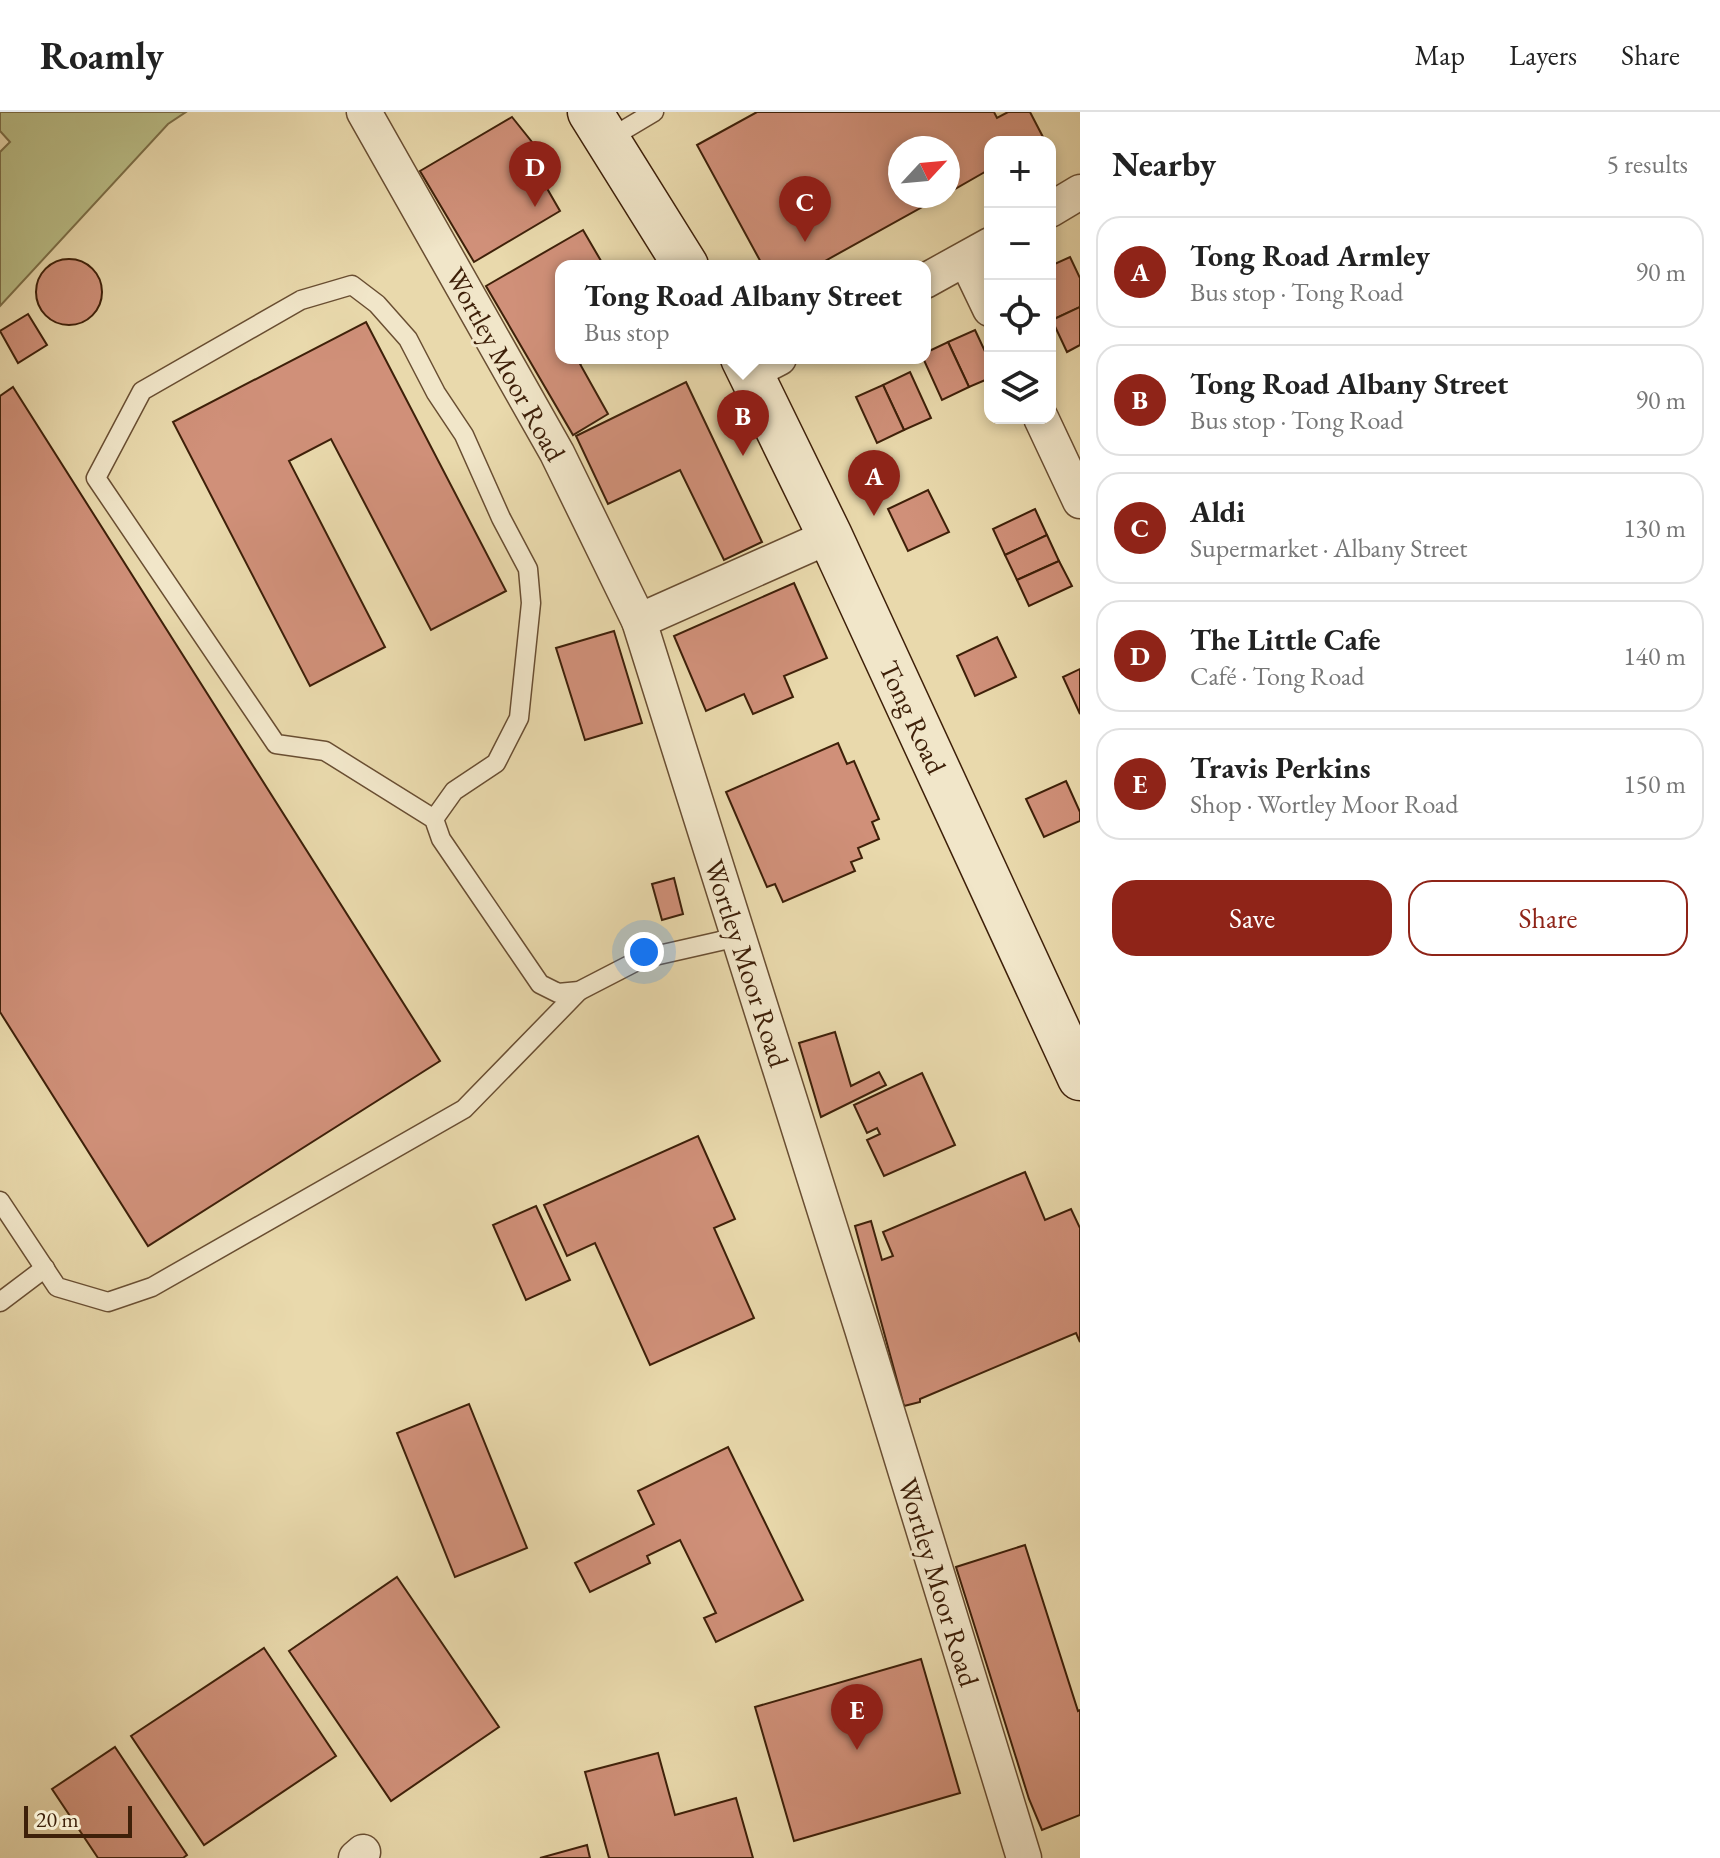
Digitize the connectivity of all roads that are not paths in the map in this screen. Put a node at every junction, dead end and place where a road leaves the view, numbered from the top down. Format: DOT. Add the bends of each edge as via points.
graph roads {
  1 [pos="364,112"];
  2 [pos="654,112"];
  3 [pos="599,126"];
  4 [pos="1080,192"];
  5 [pos="1053,208"];
  6 [pos="978,252"];
  7 [pos="682,260"];
  8 [pos="931,278"];
  9 [pos="984,280"];
  10 [pos="758,364"];
  11 [pos="1044,424"];
  12 [pos="1080,501"];
  13 [pos="830,536"];
  14 [pos="639,621"];
  15 [pos="434,819"];
  16 [pos="738,937"];
  17 [pos="579,991"];
  18 [pos="1080,1078"];
  19 [pos="0,1201"];
  20 [pos="45,1268"];
  21 [pos="0,1302"];
  22 [pos="1024,1858"];
  1 -- 14 [label="street, Wortley Moor Road" via="557,453"];
  2 -- 3 [label="lane"];
  3 -- 7 [label="main road"];
  4 -- 5 [label="street"];
  6 -- 8 [label="street"];
  6 -- 9 [label="street"];
  10 -- 13 [label="main road, Tong Road"];
  11 -- 12 [label="street"];
  13 -- 14 [label="street"];
  13 -- 18 [label="main road, Tong Road"];
  14 -- 16 [label="street, Wortley Moor Road"];
  15 -- 15 [label="lane" via="454,791 496,763 519,718 531,603 528,569 464,435 408,339 352,285 301,300 142,391 96,478 276,744 325,751"];
  15 -- 17 [label="lane" via="441,839 540,984 558,993"];
  16 -- 17 [label="lane" via="641,959"];
  16 -- 22 [label="street, Wortley Moor Road"];
  17 -- 20 [label="lane" via="464,1109 152,1287 108,1302 57,1287"];
  19 -- 20 [label="lane"];
  20 -- 21 [label="lane"];
}
